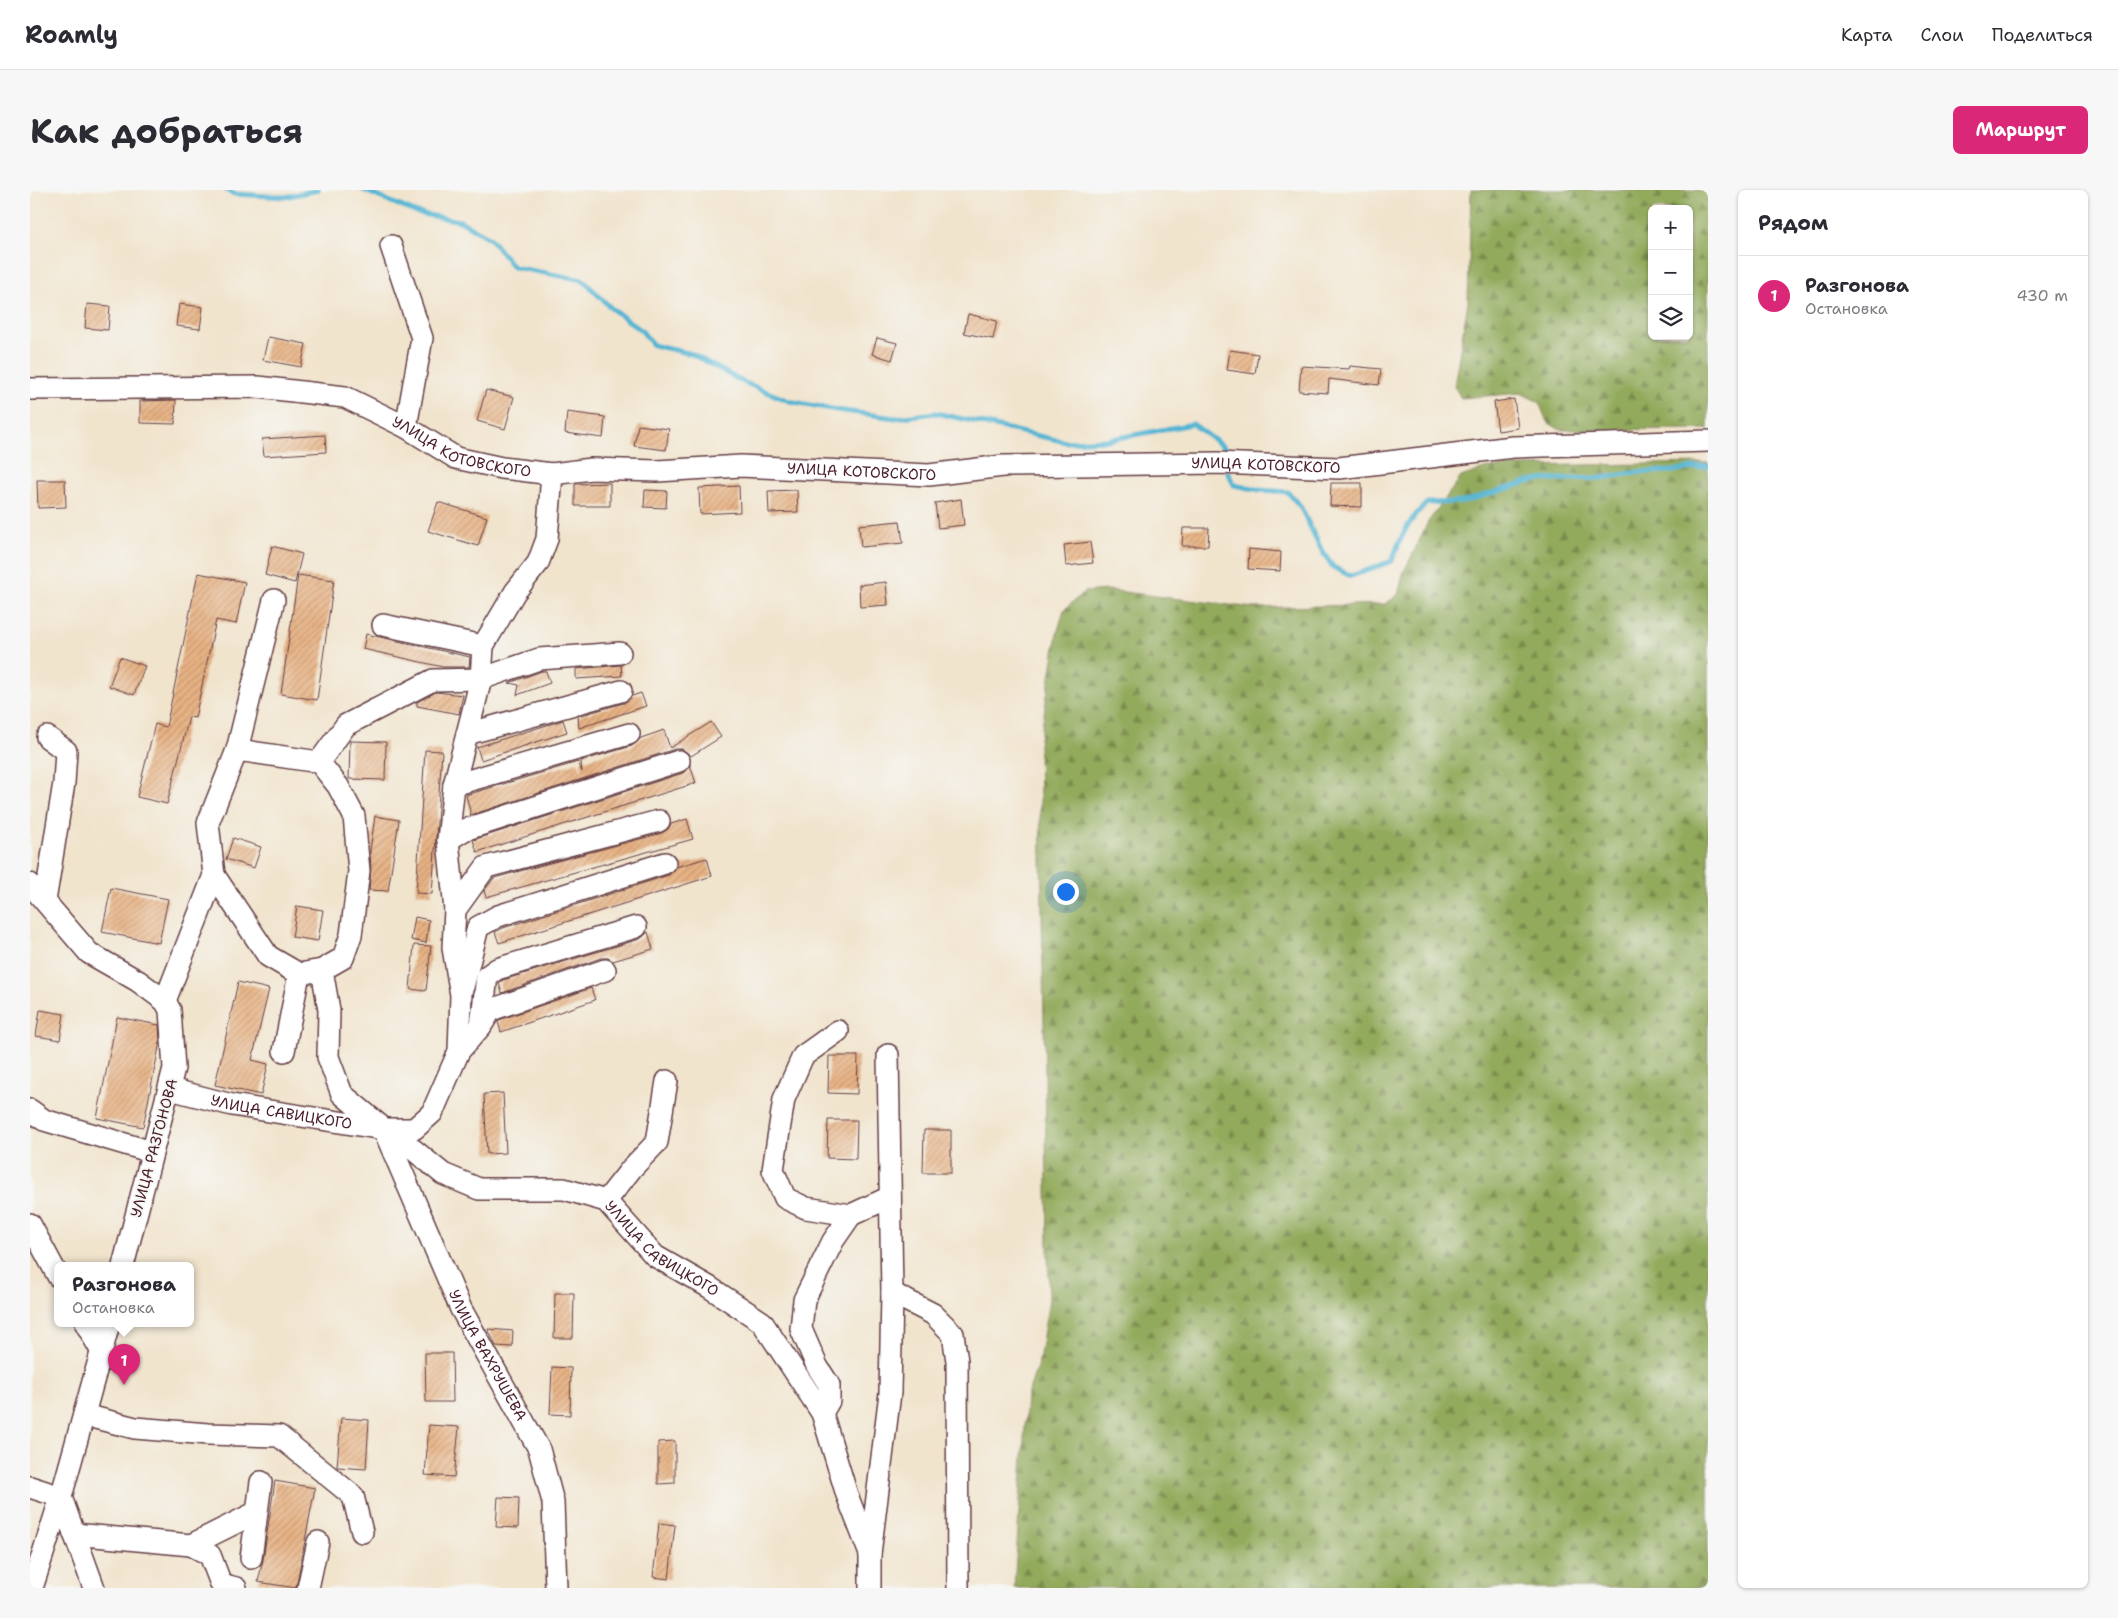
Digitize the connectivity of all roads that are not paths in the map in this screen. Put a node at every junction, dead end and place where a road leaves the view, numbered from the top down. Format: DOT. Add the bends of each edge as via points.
graph roads {
  1 [pos="391,246"];
  2 [pos="30,389"];
  3 [pos="406,427"];
  4 [pos="1708,442"];
  5 [pos="552,474"];
  6 [pos="274,600"];
  7 [pos="383,625"];
  8 [pos="483,646"];
  9 [pos="620,653"];
  10 [pos="481,679"];
  11 [pos="621,691"];
  12 [pos="467,734"];
  13 [pos="629,734"];
  14 [pos="47,737"];
  15 [pos="237,750"];
  16 [pos="679,761"];
  17 [pos="319,762"];
  18 [pos="454,785"];
  19 [pos="659,821"];
  20 [pos="448,840"];
  21 [pos="665,863"];
  22 [pos="214,875"];
  23 [pos="30,884"];
  24 [pos="46,901"];
  25 [pos="455,910"];
  26 [pos="636,927"];
  27 [pos="322,970"];
  28 [pos="605,970"];
  29 [pos="299,974"];
  30 [pos="461,995"];
  31 [pos="165,1001"];
  32 [pos="481,1026"];
  33 [pos="838,1031"];
  34 [pos="284,1050"];
  35 [pos="459,1051"];
  36 [pos="888,1054"];
  37 [pos="667,1081"];
  38 [pos="170,1089"];
  39 [pos="30,1110"];
  40 [pos="384,1129"];
  41 [pos="152,1152"];
  42 [pos="890,1197"];
  43 [pos="606,1201"];
  44 [pos="851,1215"];
  45 [pos="30,1224"];
  46 [pos="124,1262"];
  47 [pos="54,1269"];
  48 [pos="892,1293"];
  49 [pos="88,1327"];
  50 [pos="108,1327"];
  51 [pos="102,1352"];
  52 [pos="822,1414"];
  53 [pos="84,1415"];
  54 [pos="261,1482"];
  55 [pos="30,1487"];
  56 [pos="61,1497"];
  57 [pos="255,1513"];
  58 [pos="362,1532"];
  59 [pos="74,1534"];
  60 [pos="318,1542"];
  61 [pos="191,1545"];
  62 [pos="870,1554"];
  63 [pos="251,1558"];
  64 [pos="226,1587"];
  65 [pos="32,1588"];
  66 [pos="94,1588"];
  67 [pos="308,1588"];
  68 [pos="556,1588"];
  69 [pos="870,1588"];
  70 [pos="958,1588"];
  1 -- 3 [label="street" via="422,338"];
  2 -- 3 [label="street, УЛИЦА КОТОВСКОГО" via="258,387 345,397"];
  3 -- 5 [label="street, УЛИЦА КОТОВСКОГО" via="456,458"];
  4 -- 5 [label="street, УЛИЦА КОТОВСКОГО" via="1513,447 1338,468 1217,463 1002,466 929,475 741,466 592,469"];
  5 -- 8 [label="street" via="547,540 538,563 514,592"];
  6 -- 15 [label="street"];
  7 -- 8 [label="street"];
  8 -- 10 [label="street"];
  9 -- 10 [label="street" via="539,659"];
  10 -- 12 [label="street"];
  10 -- 17 [label="street" via="433,680 346,725"];
  11 -- 12 [label="street"];
  12 -- 18 [label="street"];
  13 -- 18 [label="street"];
  14 -- 24 [label="street" via="66,750"];
  15 -- 17 [label="street"];
  15 -- 22 [label="street" via="208,823"];
  16 -- 20 [label="street" via="464,830"];
  17 -- 27 [label="street" via="338,786 354,816 359,871 352,935 343,958"];
  18 -- 20 [label="street"];
  19 -- 25 [label="street" via="486,867"];
  20 -- 25 [label="street"];
  21 -- 30 [label="street" via="498,916 478,927"];
  22 -- 29 [label="street" via="268,956"];
  22 -- 31 [label="street"];
  23 -- 24 [label="street"];
  24 -- 31 [label="street" via="89,953"];
  25 -- 30 [label="street" via="453,948"];
  26 -- 32 [label="street" via="497,969 488,976"];
  27 -- 29 [label="street"];
  27 -- 40 [label="street" via="329,1010 328,1057 342,1094"];
  28 -- 32 [label="street" via="491,1010"];
  29 -- 34 [label="street"];
  30 -- 35 [label="street"];
  31 -- 38 [label="street, УЛИЦА РАЗГОНОВА" via="170,1010 174,1068"];
  32 -- 35 [label="street"];
  33 -- 44 [label="street" via="803,1056 784,1098 773,1170 785,1198 806,1208"];
  35 -- 40 [label="street" via="432,1113 414,1128"];
  36 -- 42 [label="street, УЛИЦА САВИЦКОГО"];
  37 -- 43 [label="street" via="656,1142"];
  38 -- 40 [label="street, УЛИЦА САВИЦКОГО" via="232,1105"];
  38 -- 41 [label="street, УЛИЦА РАЗГОНОВА"];
  39 -- 41 [label="street" via="44,1120"];
  40 -- 43 [label="street, УЛИЦА САВИЦКОГО" via="443,1174 479,1189 564,1189"];
  40 -- 68 [label="street, УЛИЦА ВАХРУШЕВА" via="461,1309 539,1449 552,1502"];
  41 -- 46 [label="street, УЛИЦА РАЗГОНОВА"];
  42 -- 44 [label="street"];
  42 -- 48 [label="street, УЛИЦА САВИЦКОГО"];
  43 -- 52 [label="street, УЛИЦА САВИЦКОГО" via="655,1256 762,1322"];
  44 -- 52 [label="street" via="833,1241 804,1300 801,1329 829,1385 829,1401"];
  45 -- 47 [label="street"];
  48 -- 62 [label="street, УЛИЦА САВИЦКОГО" via="890,1393"];
  48 -- 70 [label="street" via="933,1314 952,1334 957,1361"];
  49 -- 51 [label="street"];
  50 -- 51 [label="street"];
  51 -- 53 [label="street"];
  52 -- 62 [label="street, УЛИЦА САВИЦКОГО"];
  53 -- 56 [label="street"];
  53 -- 58 [label="street" via="135,1428 278,1436 353,1496"];
  54 -- 57 [label="street"];
  55 -- 56 [label="street"];
  56 -- 59 [label="street"];
  56 -- 65 [label="street"];
  57 -- 61 [label="street"];
  57 -- 63 [label="street"];
  59 -- 61 [label="street"];
  59 -- 66 [label="street"];
  60 -- 67 [label="street"];
  61 -- 64 [label="street" via="210,1554"];
  62 -- 69 [label="street, УЛИЦА САВИЦКОГО"];
}
